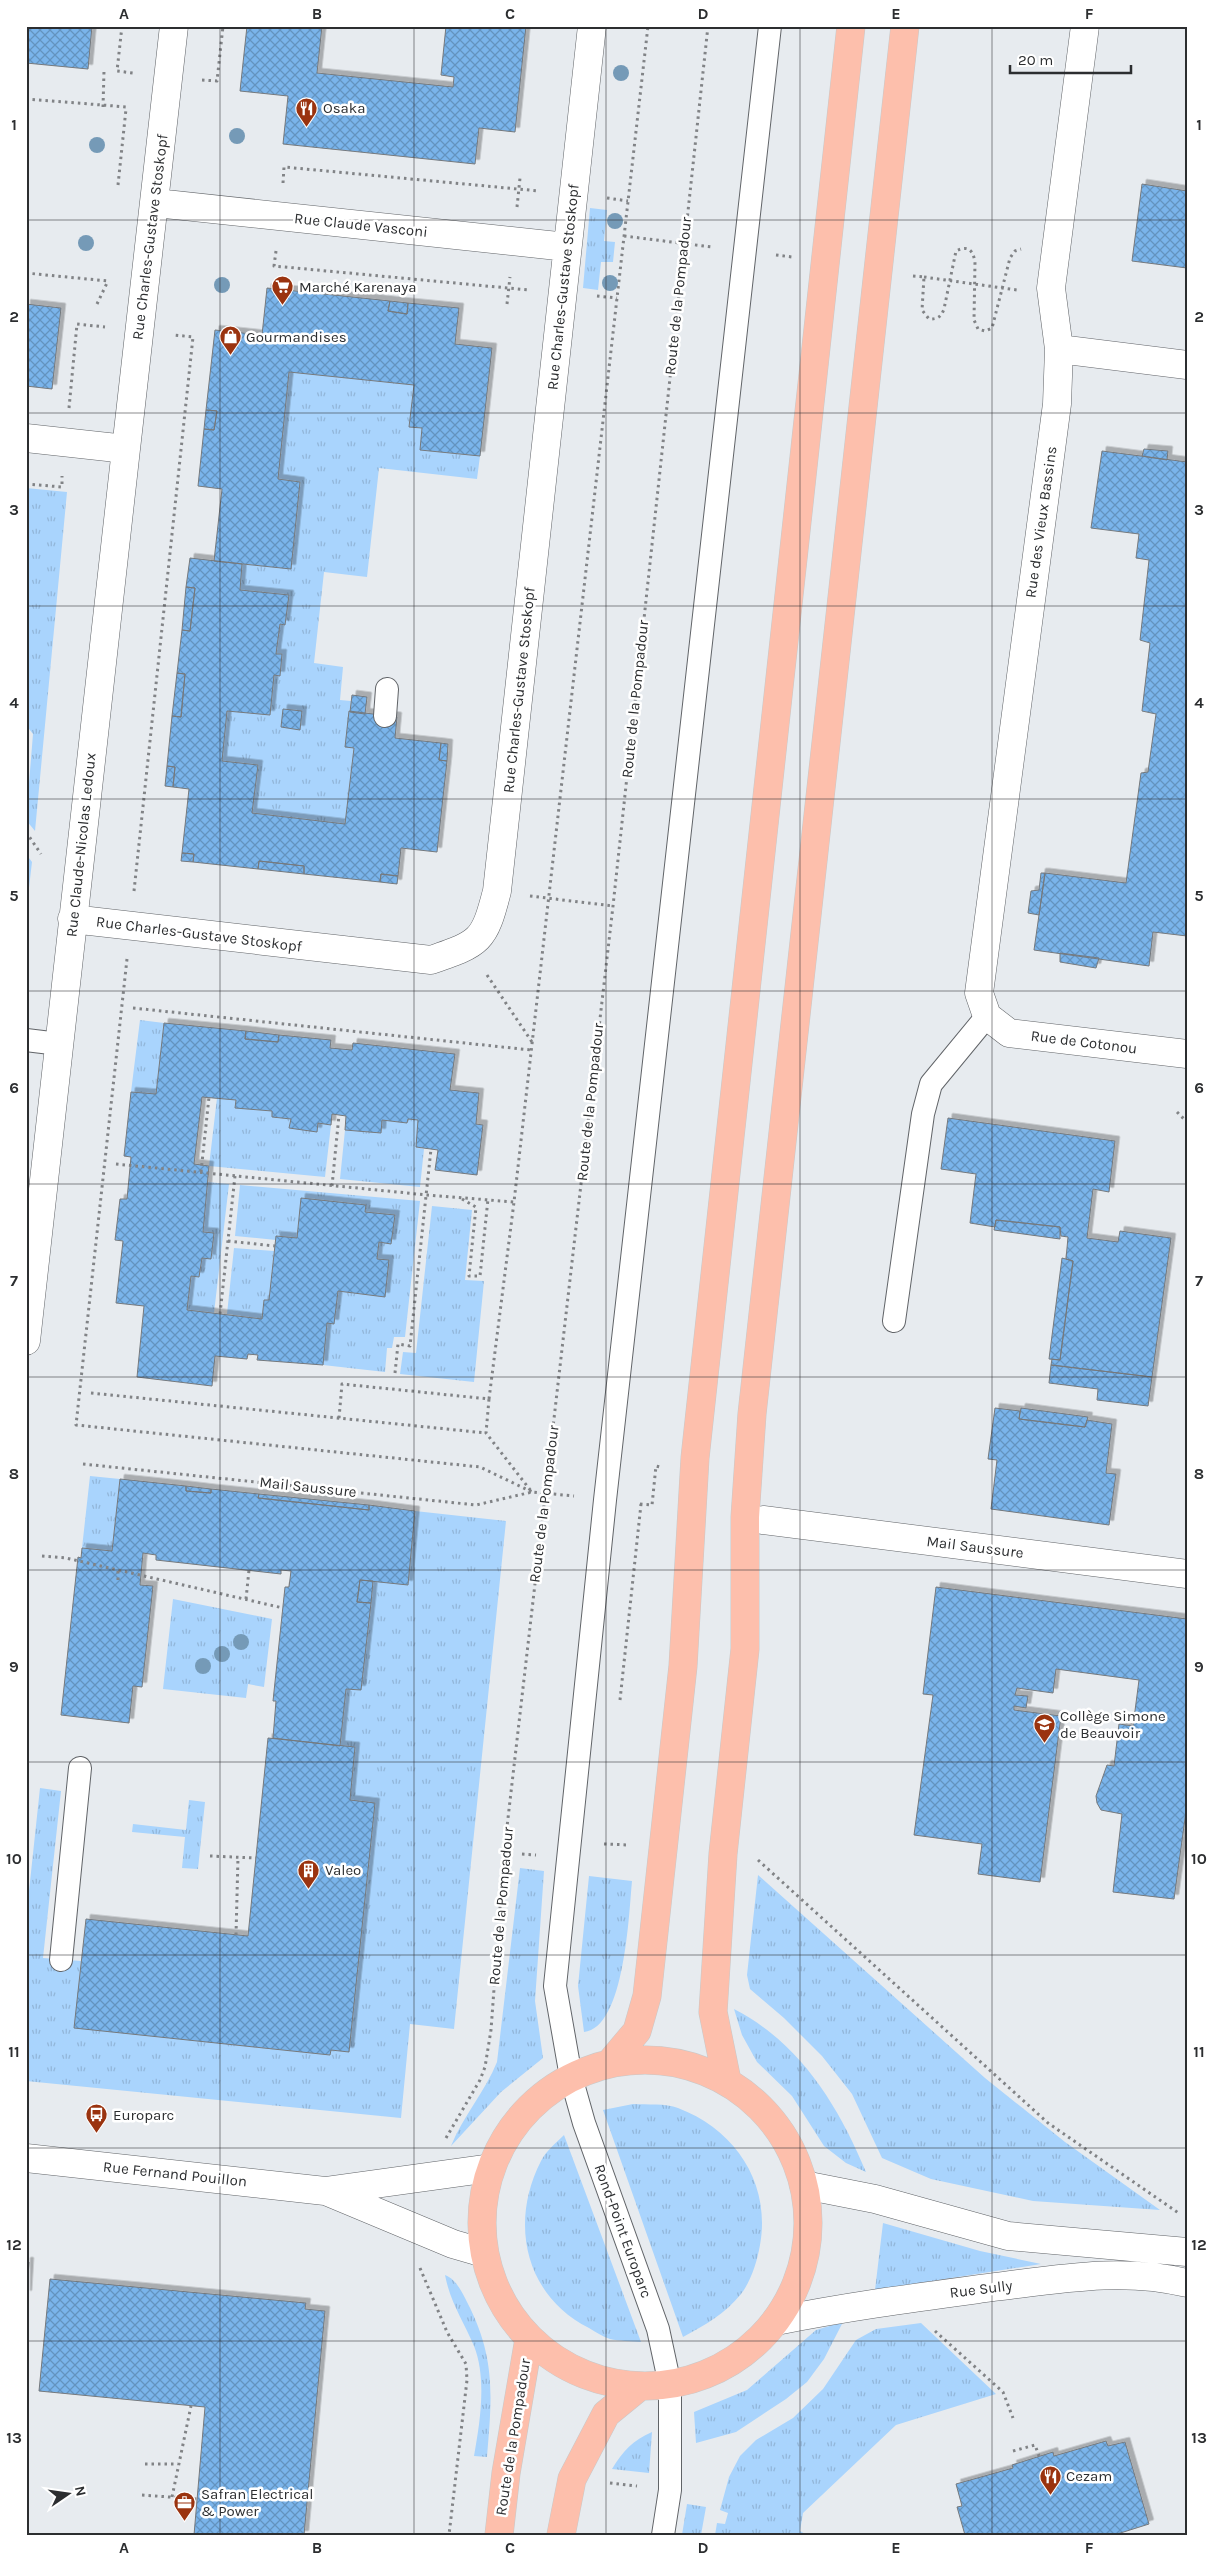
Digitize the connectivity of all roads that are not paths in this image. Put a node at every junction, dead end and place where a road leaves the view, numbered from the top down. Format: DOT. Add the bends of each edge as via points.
graph roads {
  1 [pos="174,26"];
  2 [pos="592,26"];
  3 [pos="770,26"];
  4 [pos="851,26"];
  5 [pos="905,26"];
  6 [pos="1085,26"];
  7 [pos="156,203"];
  8 [pos="567,247"];
  9 [pos="1059,349"];
  10 [pos="1187,365"];
  11 [pos="26,438"];
  12 [pos="126,448"];
  13 [pos="387,690"];
  14 [pos="385,716"];
  15 [pos="72,920"];
  16 [pos="987,1016"];
  17 [pos="26,1040"];
  18 [pos="59,1044"];
  19 [pos="1187,1054"];
  20 [pos="894,1321"];
  21 [pos="26,1341"];
  22 [pos="763,1520"];
  23 [pos="1186,1572"];
  24 [pos="80,1768"];
  25 [pos="61,1960"];
  26 [pos="610,2063"];
  27 [pos="571,2077"];
  28 [pos="727,2081"];
  29 [pos="26,2158"];
  30 [pos="491,2168"];
  31 [pos="804,2184"];
  32 [pos="325,2191"];
  33 [pos="1187,2252"];
  34 [pos="484,2253"];
  35 [pos="1187,2283"];
  36 [pos="776,2322"];
  37 [pos="529,2338"];
  38 [pos="670,2386"];
  39 [pos="639,2387"];
  40 [pos="498,2535"];
  41 [pos="561,2535"];
  42 [pos="663,2535"];
  1 -- 7 [label="street, Rue Charles-Gustave Stoskopf"];
  2 -- 8 [label="street, Rue Charles-Gustave Stoskopf"];
  3 -- 27 [label="lane" via="605,1500 555,1986"];
  4 -- 26 [label="main road" via="695,1458 683,1666 647,1996 637,2032"];
  5 -- 28 [label="main road" via="752,1414 745,1517 746,1649 723,1854 713,2012"];
  6 -- 9 [label="street, Rue des Vieux Bassins" via="1052,288"];
  7 -- 8 [label="street, Rue Claude Vasconi"];
  7 -- 12 [label="street, Rue Charles-Gustave Stoskopf"];
  8 -- 15 [label="street, Rue Charles-Gustave Stoskopf" via="497,891 488,926 468,947 431,960"];
  9 -- 10 [label="street"];
  9 -- 16 [label="street, Rue des Vieux Bassins" via="1058,404 981,970 979,993"];
  11 -- 12 [label="street"];
  12 -- 15 [label="street, Rue Claude-Nicolas Ledoux"];
  13 -- 14 [label="lane"];
  15 -- 18 [label="street, Rue Claude-Nicolas Ledoux"];
  16 -- 19 [label="street, Rue de Cotonou" via="1009,1033"];
  16 -- 20 [label="lane" via="931,1084 923,1114"];
  17 -- 18 [label="lane"];
  18 -- 21 [label="street, Rue Claude-Nicolas Ledoux"];
  22 -- 23 [label="street, Mail Saussure"];
  24 -- 25 [label="lane"];
  26 -- 27 [label="main road"];
  26 -- 28 [label="main road" via="647,2060 682,2064"];
  27 -- 30 [label="main road" via="544,2094 523,2114 505,2138"];
  27 -- 38 [label="lane, Rond-Point Europarc" via="584,2123 658,2329"];
  28 -- 31 [label="main road" via="770,2117 791,2150"];
  29 -- 32 [label="street, Rue Fernand Pouillon"];
  30 -- 32 [label="street, Rue Fernand Pouillon"];
  30 -- 34 [label="main road" via="483,2204"];
  31 -- 33 [label="street" via="874,2199 1008,2236"];
  31 -- 36 [label="main road" via="808,2215 806,2250 796,2287"];
  32 -- 34 [label="street, Rue Fernand Pouillon" via="453,2244"];
  34 -- 37 [label="main road" via="497,2292"];
  35 -- 36 [label="street, Rue Sully" via="1159,2276 1104,2274 860,2304"];
  36 -- 38 [label="main road" via="755,2344 725,2366"];
  37 -- 39 [label="main road" via="554,2360 590,2378"];
  37 -- 40 [label="main road, Route de la Pompadour"];
  38 -- 39 [label="main road"];
  38 -- 42 [label="lane, Rond-Point Europarc" via="670,2490"];
  39 -- 41 [label="main road" via="606,2414 572,2479"];
}
